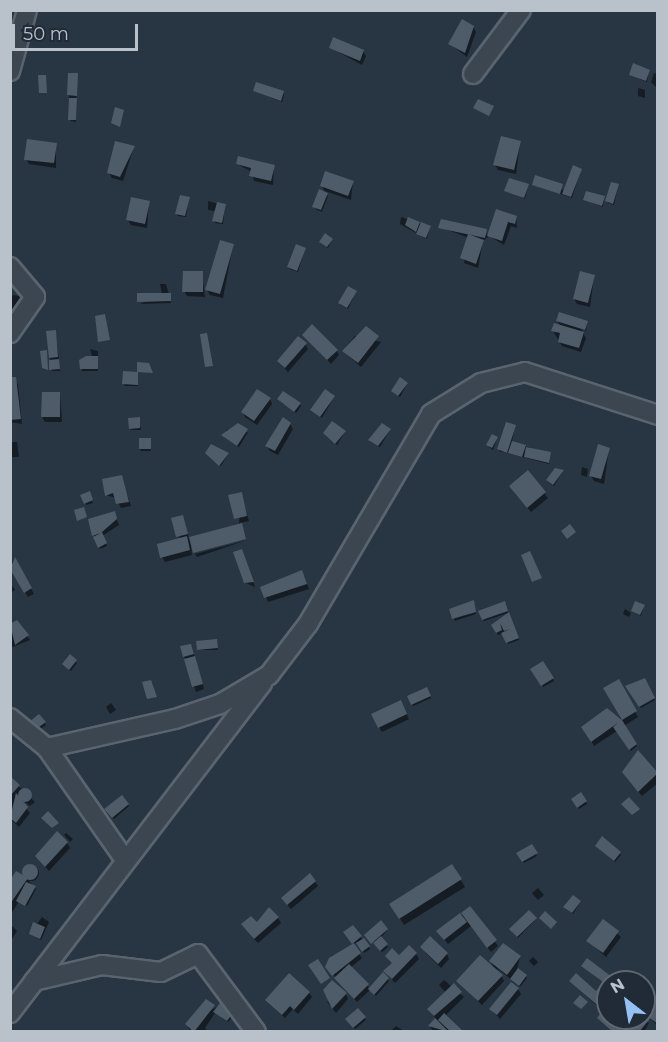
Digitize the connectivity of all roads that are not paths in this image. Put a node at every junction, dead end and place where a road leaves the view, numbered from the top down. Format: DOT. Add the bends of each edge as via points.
graph roads {
  1 [pos="27,10"];
  2 [pos="521,10"];
  3 [pos="10,71"];
  4 [pos="473,74"];
  5 [pos="10,267"];
  6 [pos="10,333"];
  7 [pos="657,415"];
  8 [pos="269,675"];
  9 [pos="10,718"];
  10 [pos="47,748"];
  11 [pos="126,860"];
  12 [pos="34,981"];
  13 [pos="10,1013"];
  14 [pos="256,1032"];
  1 -- 3 [label="street"];
  2 -- 4 [label="street"];
  5 -- 6 [label="street" via="35,297"];
  7 -- 8 [label="street" via="525,372 481,383 431,414 308,624"];
  8 -- 10 [label="street" via="220,704 175,719"];
  8 -- 11 [label="street"];
  9 -- 10 [label="street"];
  10 -- 11 [label="street"];
  11 -- 12 [label="street"];
  12 -- 13 [label="street"];
  12 -- 14 [label="street" via="102,965 161,972 198,954"];
}
